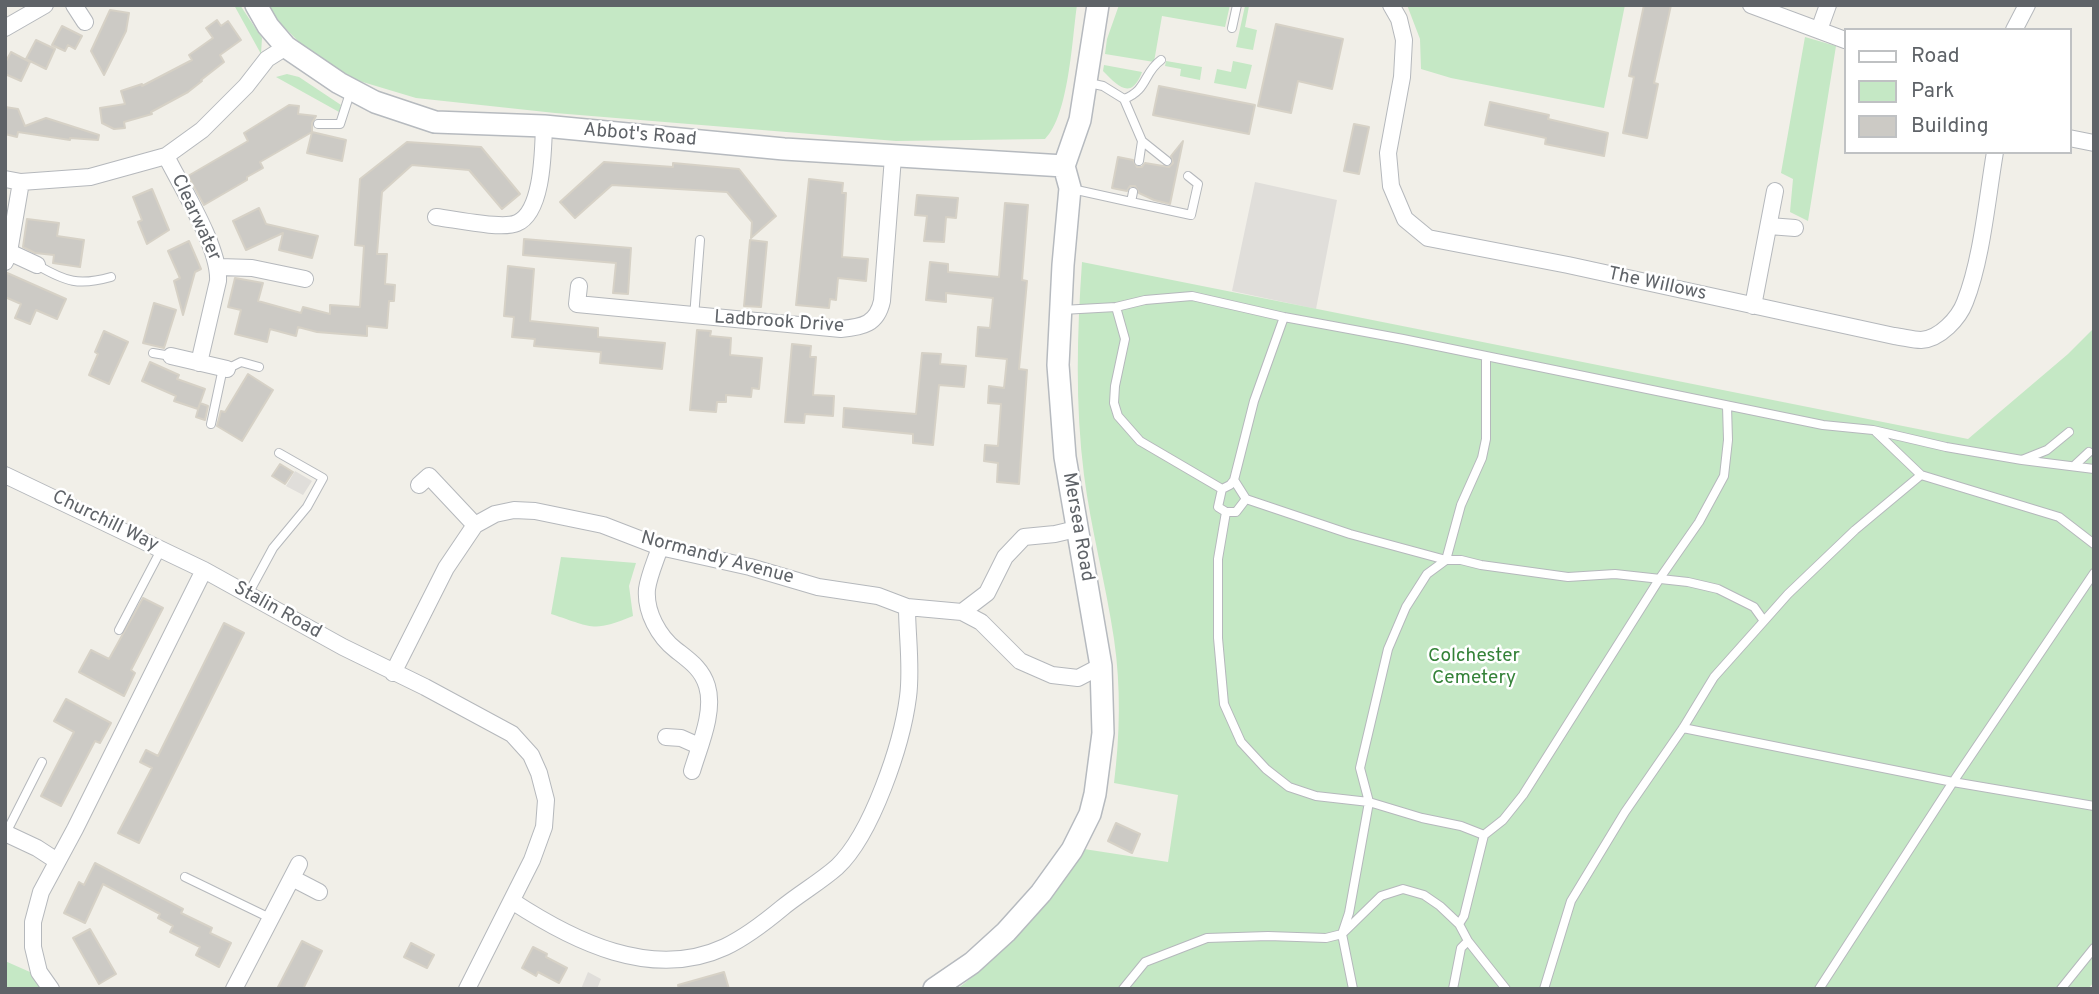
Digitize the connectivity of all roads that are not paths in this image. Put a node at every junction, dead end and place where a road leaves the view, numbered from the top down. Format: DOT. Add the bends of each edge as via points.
graph roads {
  1 [pos="45,5"];
  2 [pos="74,5"];
  3 [pos="256,5"];
  4 [pos="1098,5"];
  5 [pos="1237,5"];
  6 [pos="1391,5"];
  7 [pos="1751,5"];
  8 [pos="1828,5"];
  9 [pos="2027,5"];
  10 [pos="85,22"];
  11 [pos="5,28"];
  12 [pos="1232,28"];
  13 [pos="2015,28"];
  14 [pos="1819,30"];
  15 [pos="1843,39"];
  16 [pos="286,47"];
  17 [pos="1161,60"];
  18 [pos="1086,83"];
  19 [pos="351,90"];
  20 [pos="1124,99"];
  21 [pos="318,124"];
  22 [pos="544,127"];
  23 [pos="2071,138"];
  24 [pos="1142,141"];
  25 [pos="2094,143"];
  26 [pos="1996,154"];
  27 [pos="166,156"];
  28 [pos="893,157"];
  29 [pos="1139,161"];
  30 [pos="1167,161"];
  31 [pos="1063,166"];
  32 [pos="1188,176"];
  33 [pos="13,181"];
  34 [pos="1070,188"];
  35 [pos="1775,191"];
  36 [pos="1133,192"];
  37 [pos="1131,202"];
  38 [pos="436,217"];
  39 [pos="1769,226"];
  40 [pos="1795,228"];
  41 [pos="700,240"];
  42 [pos="7,257"];
  43 [pos="37,265"];
  44 [pos="219,267"];
  45 [pos="111,277"];
  46 [pos="305,279"];
  47 [pos="579,286"];
  48 [pos="1753,306"];
  49 [pos="1116,307"];
  50 [pos="1062,310"];
  51 [pos="694,317"];
  52 [pos="1283,317"];
  53 [pos="153,353"];
  54 [pos="171,356"];
  55 [pos="1486,356"];
  56 [pos="199,363"];
  57 [pos="259,367"];
  58 [pos="225,368"];
  59 [pos="1727,406"];
  60 [pos="211,424"];
  61 [pos="1873,430"];
  62 [pos="2069,432"];
  63 [pos="2089,452"];
  64 [pos="279,453"];
  65 [pos="2022,460"];
  66 [pos="441,464"];
  67 [pos="2074,466"];
  68 [pos="2094,469"];
  69 [pos="5,474"];
  70 [pos="1921,475"];
  71 [pos="1234,480"];
  72 [pos="1222,489"];
  73 [pos="1246,499"];
  74 [pos="1226,512"];
  75 [pos="475,525"];
  76 [pos="1076,529"];
  77 [pos="2094,544"];
  78 [pos="660,547"];
  79 [pos="161,550"];
  80 [pos="1446,560"];
  81 [pos="204,570"];
  82 [pos="2094,573"];
  83 [pos="1660,578"];
  84 [pos="247,596"];
  85 [pos="907,607"];
  86 [pos="962,612"];
  87 [pos="1764,621"];
  88 [pos="119,630"];
  89 [pos="1101,666"];
  90 [pos="393,673"];
  91 [pos="1684,727"];
  92 [pos="666,737"];
  93 [pos="699,746"];
  94 [pos="42,762"];
  95 [pos="692,771"];
  96 [pos="1953,782"];
  97 [pos="1369,802"];
  98 [pos="2094,806"];
  99 [pos="6,833"];
  100 [pos="1484,835"];
  101 [pos="57,861"];
  102 [pos="185,877"];
  103 [pos="319,892"];
  104 [pos="512,901"];
  105 [pos="270,918"];
  106 [pos="1459,924"];
  107 [pos="1342,934"];
  108 [pos="1468,942"];
  109 [pos="2094,948"];
  110 [pos="51,989"];
  111 [pos="234,989"];
  112 [pos="467,989"];
  113 [pos="934,989"];
  114 [pos="1123,989"];
  115 [pos="1353,989"];
  116 [pos="1453,989"];
  117 [pos="1506,989"];
  118 [pos="1544,989"];
  119 [pos="1819,989"];
  120 [pos="2061,989"];
  1 -- 11 [label="street"];
  2 -- 10 [label="street"];
  3 -- 16 [label="main road, Abbot's Road"];
  4 -- 18 [label="main road"];
  5 -- 12 [label="lane"];
  6 -- 48 [label="street, The Willows" via="1404,40 1388,153 1391,186 1405,219 1428,238"];
  7 -- 14 [label="street"];
  8 -- 14 [label="street"];
  9 -- 13 [label="street"];
  14 -- 15 [label="street"];
  16 -- 19 [label="main road, Abbot's Road"];
  16 -- 27 [label="street" via="267,59 202,130"];
  17 -- 20 [label="lane" via="1135,95"];
  18 -- 20 [label="lane" via="1103,86"];
  18 -- 31 [label="main road" via="1080,120"];
  19 -- 21 [label="lane" via="340,124"];
  19 -- 22 [label="main road, Abbot's Road" via="435,122"];
  20 -- 24 [label="lane"];
  22 -- 28 [label="main road, Abbot's Road"];
  22 -- 38 [label="street" via="535,201 527,216 516,224"];
  23 -- 25 [label="street"];
  24 -- 29 [label="lane"];
  24 -- 30 [label="lane"];
  26 -- 48 [label="street, The Willows" via="1973,277 1954,321 1940,333 1923,340 1894,336"];
  27 -- 33 [label="street" via="90,177"];
  27 -- 44 [label="street, Clearwater"];
  28 -- 31 [label="main road, Abbot's Road"];
  28 -- 51 [label="street, Ladbrook Drive" via="882,301 875,318 841,329"];
  31 -- 34 [label="main road, Mersea Road"];
  32 -- 37 [label="lane" via="1198,184 1191,215"];
  33 -- 42 [label="street"];
  34 -- 37 [label="lane"];
  34 -- 50 [label="main road, Mersea Road"];
  35 -- 39 [label="street"];
  36 -- 37 [label="lane"];
  39 -- 40 [label="street"];
  39 -- 48 [label="street"];
  41 -- 51 [label="lane"];
  42 -- 43 [label="street"];
  43 -- 45 [label="lane" via="79,283"];
  44 -- 46 [label="street" via="252,268"];
  44 -- 56 [label="street, Clearwater"];
  47 -- 51 [label="street, Ladbrook Drive" via="577,304"];
  49 -- 50 [label="lane"];
  49 -- 52 [label="lane" via="1192,296"];
  49 -- 72 [label="lane" via="1125,338 1115,386 1118,416 1140,441"];
  50 -- 76 [label="main road, Mersea Road" via="1058,365 1062,431"];
  52 -- 55 [label="lane"];
  52 -- 71 [label="lane" via="1254,401"];
  53 -- 54 [label="lane"];
  54 -- 56 [label="street"];
  55 -- 59 [label="lane"];
  55 -- 80 [label="lane" via="1486,439"];
  56 -- 58 [label="street"];
  57 -- 58 [label="lane" via="242,362"];
  58 -- 60 [label="lane"];
  59 -- 61 [label="lane"];
  59 -- 83 [label="lane" via="1724,476"];
  61 -- 65 [label="lane"];
  61 -- 70 [label="lane"];
  62 -- 65 [label="lane" via="2048,450"];
  63 -- 67 [label="lane"];
  64 -- 84 [label="lane" via="323,478 273,548"];
  65 -- 67 [label="lane"];
  66 -- 75 [label="street" via="424,480"];
  67 -- 68 [label="lane"];
  69 -- 79 [label="street, Churchill Way"];
  70 -- 77 [label="lane" via="2059,517"];
  70 -- 87 [label="lane" via="1855,530"];
  71 -- 72 [label="lane"];
  71 -- 73 [label="lane"];
  72 -- 74 [label="lane" via="1218,507"];
  73 -- 74 [label="lane" via="1236,512"];
  73 -- 80 [label="lane"];
  74 -- 97 [label="lane" via="1217,559 1218,638 1224,704 1241,743 1289,787 1316,796"];
  75 -- 78 [label="street, Normandy Avenue" via="495,514 535,512 603,525"];
  75 -- 90 [label="street" via="446,568"];
  76 -- 86 [label="street" via="1024,537 1005,557 987,593"];
  76 -- 89 [label="main road, Mersea Road"];
  78 -- 85 [label="street, Normandy Avenue" via="818,587 878,596"];
  78 -- 93 [label="street" via="647,589 649,603 660,634 698,667 708,688 708,714"];
  79 -- 81 [label="street, Churchill Way"];
  79 -- 88 [label="lane"];
  80 -- 83 [label="lane" via="1568,577 1615,574"];
  80 -- 97 [label="lane" via="1427,574 1388,649 1360,768"];
  81 -- 84 [label="street, Stalin Road"];
  81 -- 101 [label="street"];
  82 -- 96 [label="lane"];
  83 -- 87 [label="lane" via="1718,589 1754,607"];
  83 -- 100 [label="lane" via="1523,795"];
  84 -- 90 [label="street, Stalin Road"];
  85 -- 86 [label="street, Normandy Avenue"];
  85 -- 104 [label="street" via="908,696 898,741 869,822 837,866 754,930 724,948 685,960 652,961 620,955 577,938"];
  86 -- 89 [label="street, Normandy Avenue" via="981,622 1020,662 1052,675 1078,678"];
  87 -- 91 [label="lane" via="1714,677"];
  89 -- 113 [label="main road, Mersea Road" via="1103,733 1098,780 1090,814 1072,850 1006,932"];
  90 -- 104 [label="street, Stalin Road" via="512,734 531,755 546,800 544,827"];
  91 -- 96 [label="lane"];
  91 -- 118 [label="lane" via="1571,901"];
  92 -- 93 [label="street"];
  93 -- 95 [label="street"];
  94 -- 99 [label="lane"];
  96 -- 98 [label="lane"];
  96 -- 119 [label="lane"];
  97 -- 100 [label="lane"];
  97 -- 107 [label="lane"];
  99 -- 101 [label="street"];
  100 -- 106 [label="lane"];
  101 -- 110 [label="street" via="41,892 33,922 38,972"];
  102 -- 105 [label="lane"];
  103 -- 105 [label="street" via="295,871"];
  104 -- 112 [label="street, Stalin Road"];
  105 -- 111 [label="street"];
  106 -- 107 [label="lane" via="1424,895 1403,890 1381,896"];
  106 -- 108 [label="lane"];
  107 -- 114 [label="lane" via="1326,938 1207,938 1145,962"];
  107 -- 115 [label="lane"];
  108 -- 116 [label="lane" via="1461,948"];
  108 -- 117 [label="lane"];
  109 -- 120 [label="lane"];
}
